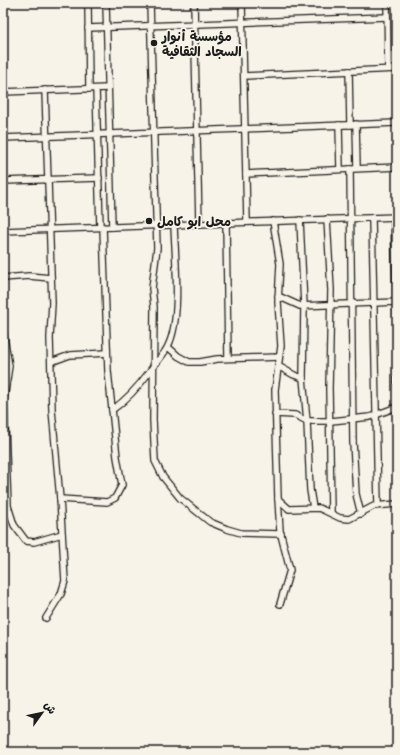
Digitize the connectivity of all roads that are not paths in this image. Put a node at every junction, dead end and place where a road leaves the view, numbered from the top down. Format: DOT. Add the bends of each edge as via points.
graph roads {
  1 [pos="88,3"];
  2 [pos="106,3"];
  3 [pos="150,3"];
  4 [pos="194,3"];
  5 [pos="242,3"];
  6 [pos="387,3"];
  7 [pos="387,17"];
  8 [pos="243,22"];
  9 [pos="194,24"];
  10 [pos="151,25"];
  11 [pos="107,27"];
  12 [pos="88,28"];
  13 [pos="388,69"];
  14 [pos="397,69"];
  15 [pos="349,71"];
  16 [pos="244,76"];
  17 [pos="108,88"];
  18 [pos="89,89"];
  19 [pos="96,89"];
  20 [pos="45,90"];
  21 [pos="3,92"];
  22 [pos="397,123"];
  23 [pos="339,125"];
  24 [pos="353,125"];
  25 [pos="245,129"];
  26 [pos="197,131"];
  27 [pos="153,132"];
  28 [pos="110,134"];
  29 [pos="97,135"];
  30 [pos="46,137"];
  31 [pos="3,138"];
  32 [pos="397,167"];
  33 [pos="357,168"];
  34 [pos="340,169"];
  35 [pos="350,169"];
  36 [pos="246,174"];
  37 [pos="99,178"];
  38 [pos="48,180"];
  39 [pos="3,181"];
  40 [pos="396,217"];
  41 [pos="372,218"];
  42 [pos="327,219"];
  43 [pos="352,219"];
  44 [pos="300,220"];
  45 [pos="273,221"];
  46 [pos="246,222"];
  47 [pos="226,223"];
  48 [pos="199,224"];
  49 [pos="156,225"];
  50 [pos="174,225"];
  51 [pos="102,227"];
  52 [pos="112,227"];
  53 [pos="49,229"];
  54 [pos="3,231"];
  55 [pos="3,278"];
  56 [pos="51,278"];
  57 [pos="278,296"];
  58 [pos="396,302"];
  59 [pos="373,304"];
  60 [pos="350,305"];
  61 [pos="304,306"];
  62 [pos="330,306"];
  63 [pos="397,316"];
  64 [pos="3,331"];
  65 [pos="397,346"];
  66 [pos="168,347"];
  67 [pos="108,353"];
  68 [pos="279,357"];
  69 [pos="228,358"];
  70 [pos="51,362"];
  71 [pos="278,366"];
  72 [pos="153,367"];
  73 [pos="303,378"];
  74 [pos="397,383"];
  75 [pos="397,407"];
  76 [pos="112,410"];
  77 [pos="275,414"];
  78 [pos="377,415"];
  79 [pos="353,419"];
  80 [pos="307,421"];
  81 [pos="330,421"];
  82 [pos="60,499"];
  83 [pos="278,500"];
  84 [pos="397,504"];
  85 [pos="378,505"];
  86 [pos="313,508"];
  87 [pos="3,510"];
  88 [pos="331,512"];
  89 [pos="361,514"];
  90 [pos="11,518"];
  91 [pos="62,534"];
  92 [pos="280,534"];
  93 [pos="280,604"];
  94 [pos="46,618"];
  1 -- 12 [label="street"];
  2 -- 11 [label="street"];
  3 -- 10 [label="street"];
  4 -- 9 [label="street"];
  5 -- 8 [label="street"];
  6 -- 7 [label="street"];
  7 -- 8 [label="street"];
  7 -- 13 [label="street"];
  8 -- 9 [label="street"];
  8 -- 16 [label="street"];
  9 -- 10 [label="street"];
  9 -- 26 [label="street"];
  10 -- 11 [label="street"];
  10 -- 27 [label="street"];
  11 -- 12 [label="street"];
  11 -- 17 [label="street"];
  12 -- 18 [label="street"];
  13 -- 14 [label="street"];
  13 -- 15 [label="street"];
  15 -- 16 [label="street"];
  15 -- 24 [label="street"];
  16 -- 25 [label="street"];
  17 -- 19 [label="street"];
  17 -- 28 [label="street"];
  18 -- 19 [label="street"];
  18 -- 20 [label="street"];
  19 -- 29 [label="street"];
  20 -- 21 [label="street"];
  20 -- 30 [label="street"];
  22 -- 24 [label="street"];
  23 -- 24 [label="street"];
  23 -- 25 [label="street"];
  23 -- 34 [label="street"];
  24 -- 33 [label="street"];
  25 -- 26 [label="street"];
  25 -- 36 [label="street"];
  26 -- 27 [label="street"];
  26 -- 48 [label="street"];
  27 -- 28 [label="street"];
  27 -- 49 [label="street"];
  28 -- 29 [label="street"];
  28 -- 52 [label="street"];
  29 -- 30 [label="street"];
  29 -- 37 [label="street"];
  30 -- 31 [label="street"];
  30 -- 38 [label="street"];
  32 -- 33 [label="street"];
  33 -- 35 [label="street"];
  34 -- 35 [label="street"];
  34 -- 36 [label="street"];
  35 -- 43 [label="street"];
  36 -- 46 [label="street"];
  37 -- 38 [label="street"];
  37 -- 51 [label="street"];
  38 -- 39 [label="street"];
  38 -- 53 [label="street"];
  40 -- 41 [label="street"];
  40 -- 58 [label="street"];
  41 -- 43 [label="street"];
  41 -- 59 [label="street"];
  42 -- 43 [label="street"];
  42 -- 44 [label="street"];
  42 -- 62 [label="street"];
  43 -- 60 [label="street"];
  44 -- 45 [label="street"];
  44 -- 61 [label="street"];
  45 -- 46 [label="street"];
  45 -- 57 [label="street" via="280,264"];
  46 -- 47 [label="street"];
  47 -- 48 [label="street"];
  47 -- 69 [label="street"];
  48 -- 50 [label="street"];
  49 -- 50 [label="street"];
  49 -- 52 [label="street"];
  49 -- 72 [label="street" via="157,248 152,288"];
  50 -- 66 [label="street" via="176,301 173,331"];
  51 -- 52 [label="street"];
  51 -- 53 [label="street"];
  51 -- 67 [label="street"];
  53 -- 54 [label="street"];
  53 -- 56 [label="street"];
  55 -- 56 [label="street"];
  56 -- 70 [label="street"];
  57 -- 61 [label="street" via="292,304"];
  57 -- 68 [label="street" via="281,346"];
  58 -- 59 [label="street"];
  58 -- 63 [label="street"];
  59 -- 60 [label="street"];
  59 -- 78 [label="street"];
  60 -- 62 [label="street"];
  60 -- 79 [label="street"];
  61 -- 62 [label="street"];
  61 -- 73 [label="street"];
  62 -- 81 [label="street"];
  64 -- 90 [label="street" via="9,366 3,413 6,488"];
  65 -- 74 [label="street"];
  66 -- 69 [label="street" via="189,362"];
  66 -- 72 [label="street"];
  67 -- 70 [label="street" via="70,356"];
  67 -- 76 [label="street"];
  68 -- 69 [label="street"];
  68 -- 71 [label="street"];
  70 -- 82 [label="street" via="52,426"];
  71 -- 73 [label="street"];
  71 -- 77 [label="street"];
  72 -- 76 [label="street" via="127,399"];
  72 -- 92 [label="street" via="154,451 159,469 170,487 180,498 217,526 241,533"];
  73 -- 80 [label="street"];
  75 -- 78 [label="street"];
  76 -- 82 [label="street" via="122,479 121,490 108,502"];
  77 -- 80 [label="street" via="294,415"];
  77 -- 83 [label="street"];
  78 -- 79 [label="street"];
  78 -- 85 [label="street"];
  79 -- 81 [label="street"];
  79 -- 89 [label="street" via="355,483"];
  80 -- 81 [label="street"];
  80 -- 86 [label="street"];
  81 -- 88 [label="street"];
  82 -- 91 [label="street"];
  83 -- 86 [label="street" via="289,509"];
  83 -- 92 [label="street"];
  84 -- 85 [label="street"];
  85 -- 89 [label="street"];
  86 -- 88 [label="street"];
  87 -- 90 [label="street"];
  88 -- 89 [label="street" via="340,518 349,519"];
  90 -- 91 [label="street" via="18,534 26,541 34,542"];
  91 -- 94 [label="street" via="64,589"];
  92 -- 93 [label="street" via="290,570"];
}
